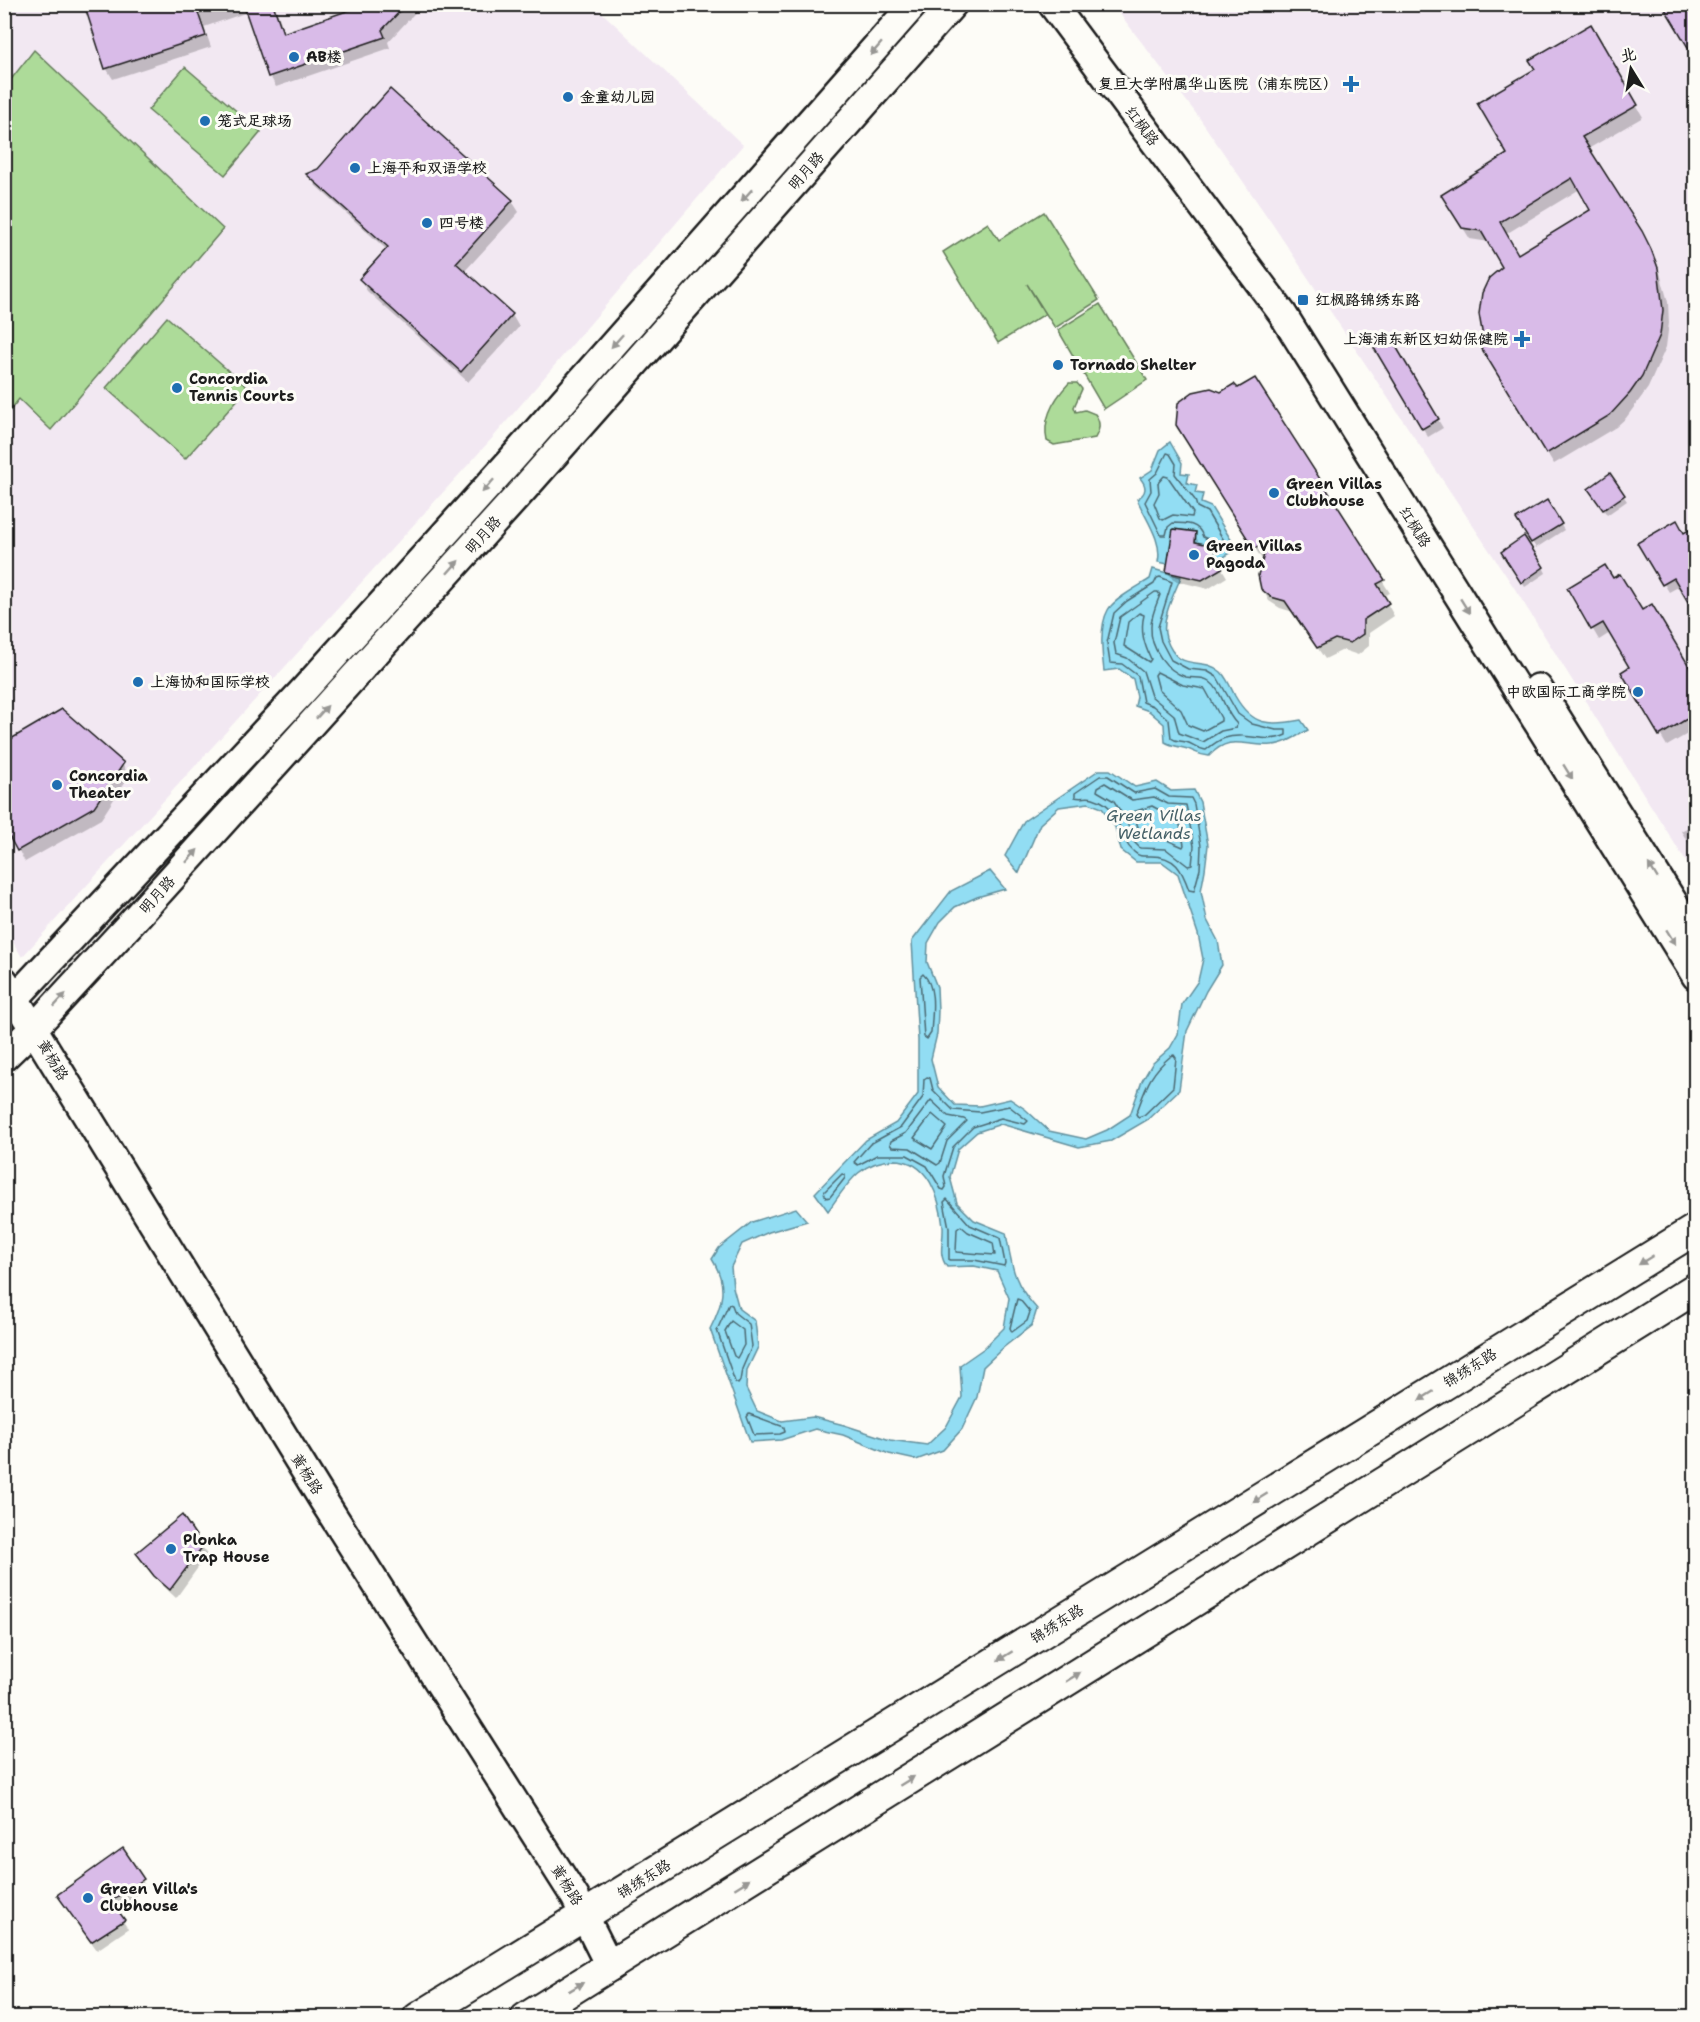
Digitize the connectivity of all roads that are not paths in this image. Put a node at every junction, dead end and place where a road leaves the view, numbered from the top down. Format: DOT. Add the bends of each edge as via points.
graph roads {
  1 [pos="914,4"];
  2 [pos="953,4"];
  3 [pos="1052,4"];
  4 [pos="1073,4"];
  5 [pos="1695,938"];
  6 [pos="1695,976"];
  7 [pos="8,996"];
  8 [pos="34,1028"];
  9 [pos="4,1057"];
  10 [pos="1695,1229"];
  11 [pos="1695,1288"];
  12 [pos="586,1915"];
  13 [pos="610,1966"];
  14 [pos="418,2018"];
  15 [pos="526,2018"];
  1 -- 7 [label="street, 明月路, one-way" via="303,691"];
  8 -- 2 [label="street, 明月路, one-way" via="522,491"];
  3 -- 6 [label="street, 红枫路, one-way" via="1282,313"];
  5 -- 4 [label="street, 红枫路, one-way" via="1294,305"];
  7 -- 8 [label="street, 黄杨路"];
  8 -- 9 [label="street, 明月路"];
  8 -- 12 [label="street, 黄杨路" via="323,1500"];
  10 -- 12 [label="main road, 锦绣东路, one-way"];
  13 -- 11 [label="main road, one-way"];
  12 -- 13 [label="street, 黄杨路"];
  12 -- 14 [label="main road, 锦绣东路"];
  15 -- 13 [label="main road, one-way"];
}
